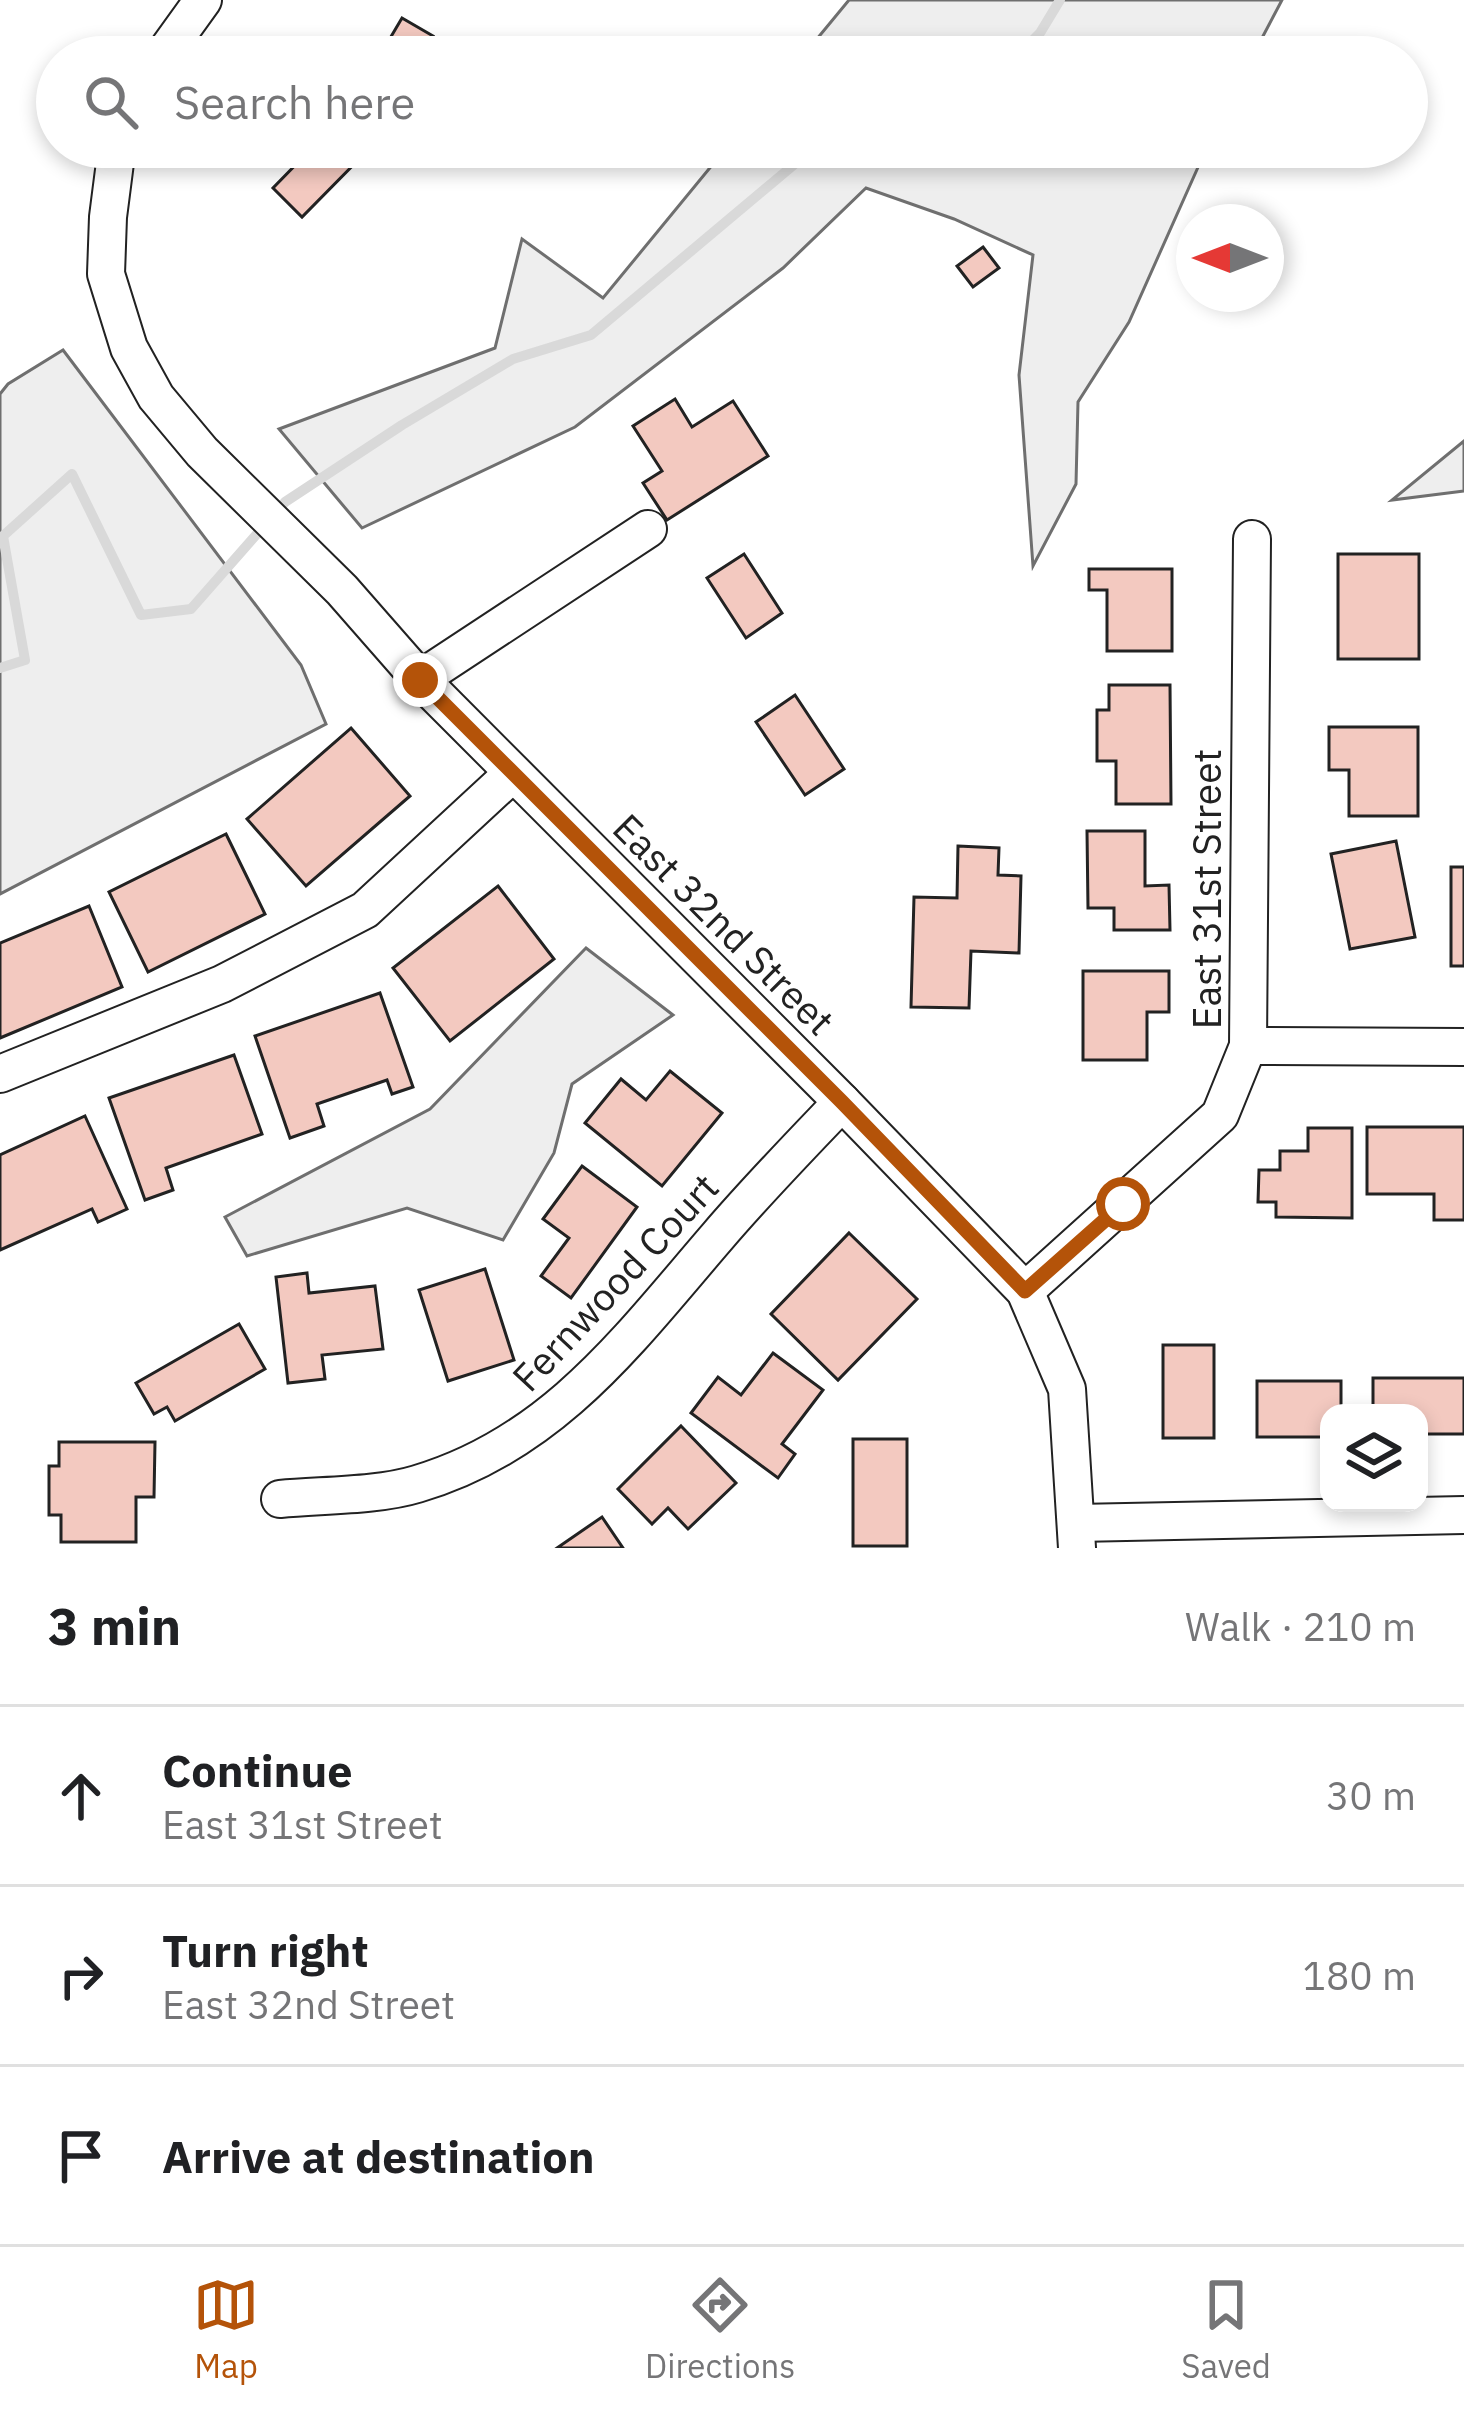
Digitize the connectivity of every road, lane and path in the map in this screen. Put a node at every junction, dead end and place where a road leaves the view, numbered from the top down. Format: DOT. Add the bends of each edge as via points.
graph roads {
  1 [pos="203,0"];
  2 [pos="177,36"];
  3 [pos="114,168"];
  4 [pos="648,530"];
  5 [pos="1252,539"];
  6 [pos="420,680"];
  7 [pos="513,773"];
  8 [pos="1249,1046"];
  9 [pos="1464,1048"];
  10 [pos="0,1074"];
  11 [pos="842,1102"];
  12 [pos="1025,1291"];
  13 [pos="280,1499"];
  14 [pos="1464,1515"];
  15 [pos="1077,1535"];
  1 -- 2 [label="street"];
  3 -- 6 [label="street, East 32nd Street" via="106,274 129,348 156,397"];
  4 -- 6 [label="street"];
  5 -- 8 [label="street, East 31st Street"];
  6 -- 7 [label="street, East 32nd Street"];
  7 -- 10 [label="street" via="365,910 222,984"];
  7 -- 11 [label="street, East 32nd Street"];
  8 -- 9 [label="street"];
  8 -- 12 [label="street, East 31st Street" via="1220,1115"];
  11 -- 12 [label="street, East 32nd Street"];
  11 -- 13 [label="street, Fernwood Court" via="546,1422 414,1486"];
  12 -- 15 [label="street, East 32nd Street" via="1067,1389"];
  14 -- 15 [label="street"];
}
